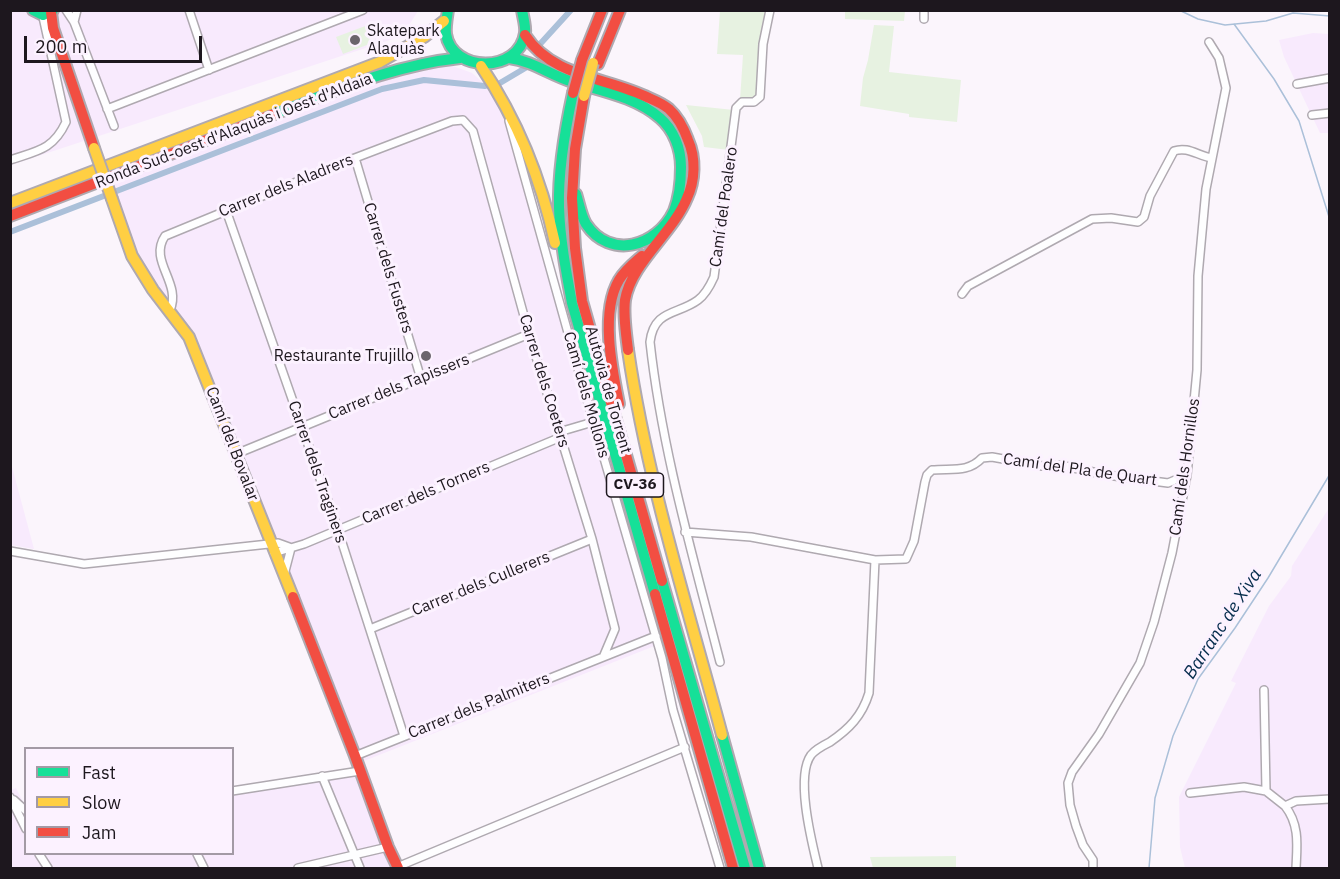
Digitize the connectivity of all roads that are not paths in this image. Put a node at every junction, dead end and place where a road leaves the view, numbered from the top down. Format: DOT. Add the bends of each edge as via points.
graph roads {
  1 [pos="66,10"];
  2 [pos="77,10"];
  3 [pos="189,10"];
  4 [pos="363,10"];
  5 [pos="522,10"];
  6 [pos="602,10"];
  7 [pos="615,10"];
  8 [pos="620,10"];
  9 [pos="770,10"];
  10 [pos="924,10"];
  11 [pos="44,13"];
  12 [pos="446,16"];
  13 [pos="924,19"];
  14 [pos="74,22"];
  15 [pos="525,35"];
  16 [pos="1209,42"];
  17 [pos="460,58"];
  18 [pos="509,58"];
  19 [pos="596,63"];
  20 [pos="481,66"];
  21 [pos="209,70"];
  22 [pos="1329,78"];
  23 [pos="1297,84"];
  24 [pos="502,95"];
  25 [pos="586,96"];
  26 [pos="107,108"];
  27 [pos="1329,113"];
  28 [pos="1312,116"];
  29 [pos="452,121"];
  30 [pos="114,126"];
  31 [pos="355,158"];
  32 [pos="1212,158"];
  33 [pos="10,160"];
  34 [pos="10,203"];
  35 [pos="226,210"];
  36 [pos="10,216"];
  37 [pos="679,218"];
  38 [pos="963,294"];
  39 [pos="170,310"];
  40 [pos="529,334"];
  41 [pos="591,374"];
  42 [pos="421,379"];
  43 [pos="593,422"];
  44 [pos="302,428"];
  45 [pos="560,434"];
  46 [pos="236,454"];
  47 [pos="1187,475"];
  48 [pos="338,530"];
  49 [pos="685,532"];
  50 [pos="592,539"];
  51 [pos="651,539"];
  52 [pos="273,549"];
  53 [pos="291,549"];
  54 [pos="10,550"];
  55 [pos="876,560"];
  56 [pos="283,576"];
  57 [pos="370,629"];
  58 [pos="656,636"];
  59 [pos="604,655"];
  60 [pos="720,662"];
  61 [pos="1264,690"];
  62 [pos="405,736"];
  63 [pos="685,747"];
  64 [pos="355,756"];
  65 [pos="360,771"];
  66 [pos="322,777"];
  67 [pos="234,791"];
  68 [pos="1266,791"];
  69 [pos="1190,793"];
  70 [pos="10,797"];
  71 [pos="1329,799"];
  72 [pos="1285,806"];
  73 [pos="24,809"];
  74 [pos="24,825"];
  75 [pos="387,846"];
  76 [pos="40,855"];
  77 [pos="354,855"];
  78 [pos="49,868"];
  79 [pos="298,868"];
  80 [pos="360,868"];
  81 [pos="397,868"];
  82 [pos="720,868"];
  83 [pos="733,868"];
  84 [pos="745,868"];
  85 [pos="759,868"];
  86 [pos="819,868"];
  87 [pos="1093,868"];
  88 [pos="1296,868"];
  1 -- 14 [label="street"];
  2 -- 14 [label="street"];
  3 -- 21 [label="street"];
  4 -- 21 [label="street"];
  5 -- 15 [label="main road"];
  6 -- 41 [label="main road, Autovia de Torrent / CV-36, bridge" via="573,93 560,173 563,253"];
  7 -- 19 [label="main road, Autovia de Torrent / CV-36"];
  8 -- 19 [label="main road"];
  9 -- 49 [label="street, Camí del Poalero" via="763,44 760,97 736,108 714,276 698,300 663,316 651,337 660,414"];
  10 -- 13 [label="street"];
  11 -- 33 [label="street" via="66,122 59,136 42,150"];
  11 -- 39 [label="main road, Camí del Bovalar, bridge" via="53,28 132,256"];
  12 -- 17 [label="main road" via="448,42"];
  12 -- 34 [label="main road, Ronda Sud-oest d'Alaquàs i Oest d'Aldaia" via="424,38 380,62"];
  14 -- 26 [label="street"];
  15 -- 18 [label="main road"];
  15 -- 37 [label="main road" via="538,53 556,64 638,91 669,109 693,153 692,189"];
  16 -- 32 [label="street, Camí dels Hornillos" via="1219,57 1226,88"];
  17 -- 20 [label="main road"];
  17 -- 36 [label="main road, Ronda Sud-oest d'Alaquàs i Oest d'Aldaia" via="406,67 365,80"];
  18 -- 20 [label="main road" via="496,65"];
  18 -- 25 [label="main road" via="531,62 555,76 636,102 660,117 673,132 680,150 681,188 670,217 657,234 641,243 606,243 593,235 582,218 576,176"];
  19 -- 25 [label="main road, Autovia de Torrent / CV-36, bridge"];
  20 -- 24 [label="main road"];
  21 -- 26 [label="street"];
  22 -- 23 [label="street"];
  24 -- 41 [label="main road" via="526,144 549,213 568,304 582,357"];
  24 -- 43 [label="street, Camí dels Mollons"];
  25 -- 51 [label="main road, Autovia de Torrent / CV-36" via="572,175 574,253 582,301"];
  26 -- 30 [label="street"];
  27 -- 28 [label="street"];
  29 -- 31 [label="street, Carrer dels Aladrers"];
  29 -- 40 [label="street, Carrer dels Coeters" via="463,120 473,131"];
  31 -- 35 [label="street, Carrer dels Aladrers"];
  31 -- 42 [label="street, Carrer dels Fusters"];
  32 -- 38 [label="street" via="1186,149 1174,151 1150,196 1144,217 1138,222 1092,219 968,286"];
  32 -- 47 [label="street, Camí dels Hornillos" via="1198,276 1197,370"];
  35 -- 39 [label="street, Carrer dels Aladrers" via="165,236 159,250 170,279"];
  35 -- 44 [label="street, Carrer dels Traginers"];
  37 -- 51 [label="main road" via="618,281 610,304 609,331 617,394"];
  37 -- 85 [label="main road" via="642,264 628,289 624,311 628,362 668,533"];
  39 -- 46 [label="main road, Camí del Bovalar" via="189,337"];
  40 -- 42 [label="street, Carrer dels Tapissers"];
  40 -- 45 [label="street, Carrer dels Coeters"];
  41 -- 83 [label="main road, Autovia de Torrent / CV-36"];
  42 -- 44 [label="street, Carrer dels Tapissers"];
  43 -- 45 [label="street, Carrer dels Torners"];
  43 -- 58 [label="street, Camí dels Mollons"];
  44 -- 46 [label="street, Carrer dels Tapissers"];
  44 -- 48 [label="street, Carrer dels Traginers"];
  45 -- 48 [label="street, Carrer dels Torners"];
  45 -- 50 [label="street, Carrer dels Coeters"];
  46 -- 52 [label="main road, Camí del Bovalar"];
  47 -- 55 [label="street, Camí del Pla de Quart" via="1168,483 992,457 982,458 969,468 932,470 927,475 914,541 906,559"];
  47 -- 87 [label="street, Camí dels Hornillos" via="1172,553 1140,663 1068,783 1076,826 1093,860"];
  48 -- 53 [label="street, Carrer dels Torners"];
  48 -- 57 [label="street, Carrer dels Traginers"];
  49 -- 55 [label="street, Camí del Pla de Quart" via="751,537"];
  49 -- 60 [label="street"];
  50 -- 57 [label="street, Carrer dels Cullerers"];
  50 -- 59 [label="street, Carrer dels Coeters" via="615,628"];
  51 -- 84 [label="main road, Autovia de Torrent / CV-36"];
  52 -- 53 [label="street" via="278,543"];
  52 -- 54 [label="street" via="84,564"];
  52 -- 56 [label="main road, Camí del Bovalar"];
  53 -- 56 [label="street"];
  55 -- 86 [label="street" via="869,693 865,705 847,730 812,754 807,765 804,783"];
  56 -- 64 [label="main road, Camí del Bovalar"];
  57 -- 62 [label="street, Carrer dels Traginers"];
  58 -- 59 [label="street, Carrer dels Palmiters"];
  58 -- 63 [label="street, Camí dels Mollons"];
  59 -- 62 [label="street, Carrer dels Palmiters"];
  61 -- 68 [label="street"];
  62 -- 64 [label="street, Carrer dels Palmiters"];
  63 -- 81 [label="street"];
  63 -- 82 [label="street, Camí dels Mollons"];
  64 -- 65 [label="main road, Camí del Bovalar"];
  65 -- 66 [label="street"];
  65 -- 75 [label="main road, Camí del Bovalar"];
  66 -- 67 [label="street"];
  66 -- 77 [label="street"];
  68 -- 69 [label="street" via="1244,787"];
  68 -- 72 [label="street"];
  70 -- 73 [label="street"];
  70 -- 74 [label="street"];
  71 -- 72 [label="street" via="1296,801"];
  72 -- 88 [label="street" via="1296,829"];
  75 -- 77 [label="street"];
  75 -- 81 [label="main road, Camí del Bovalar"];
  76 -- 78 [label="street"];
  77 -- 79 [label="street"];
  77 -- 80 [label="street"];
}
